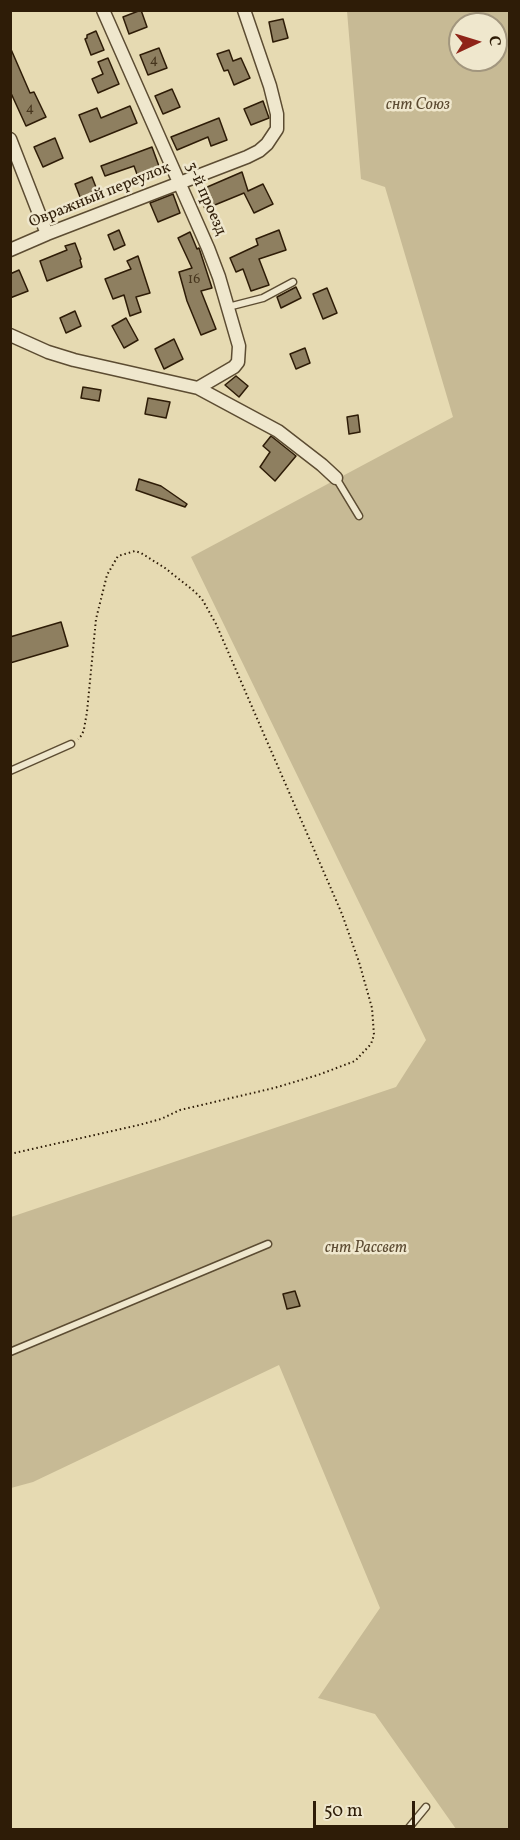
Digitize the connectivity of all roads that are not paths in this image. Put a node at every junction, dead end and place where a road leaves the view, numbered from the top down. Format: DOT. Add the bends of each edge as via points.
graph roads {
  1 [pos="103,10"];
  2 [pos="244,10"];
  3 [pos="10,139"];
  4 [pos="179,183"];
  5 [pos="47,234"];
  6 [pos="10,250"];
  7 [pos="293,282"];
  8 [pos="228,307"];
  9 [pos="10,335"];
  10 [pos="198,388"];
  11 [pos="336,478"];
  12 [pos="359,516"];
  13 [pos="71,744"];
  14 [pos="10,771"];
  15 [pos="268,1244"];
  16 [pos="10,1352"];
  17 [pos="426,1807"];
  18 [pos="407,1830"];
  1 -- 4 [label="street, 3-й проезд"];
  2 -- 4 [label="street, Овражный переулок" via="270,86 277,129 259,152"];
  3 -- 5 [label="street"];
  4 -- 5 [label="street, Овражный переулок"];
  4 -- 8 [label="street, 3-й проезд" via="208,248"];
  5 -- 6 [label="street, Овражный переулок"];
  7 -- 8 [label="lane" via="262,298"];
  8 -- 10 [label="street, 3-й проезд" via="239,346 238,362"];
  9 -- 10 [label="street" via="74,360"];
  10 -- 11 [label="street" via="278,431"];
  11 -- 12 [label="lane"];
  13 -- 14 [label="lane"];
  15 -- 16 [label="lane"];
  17 -- 18 [label="lane"];
}
